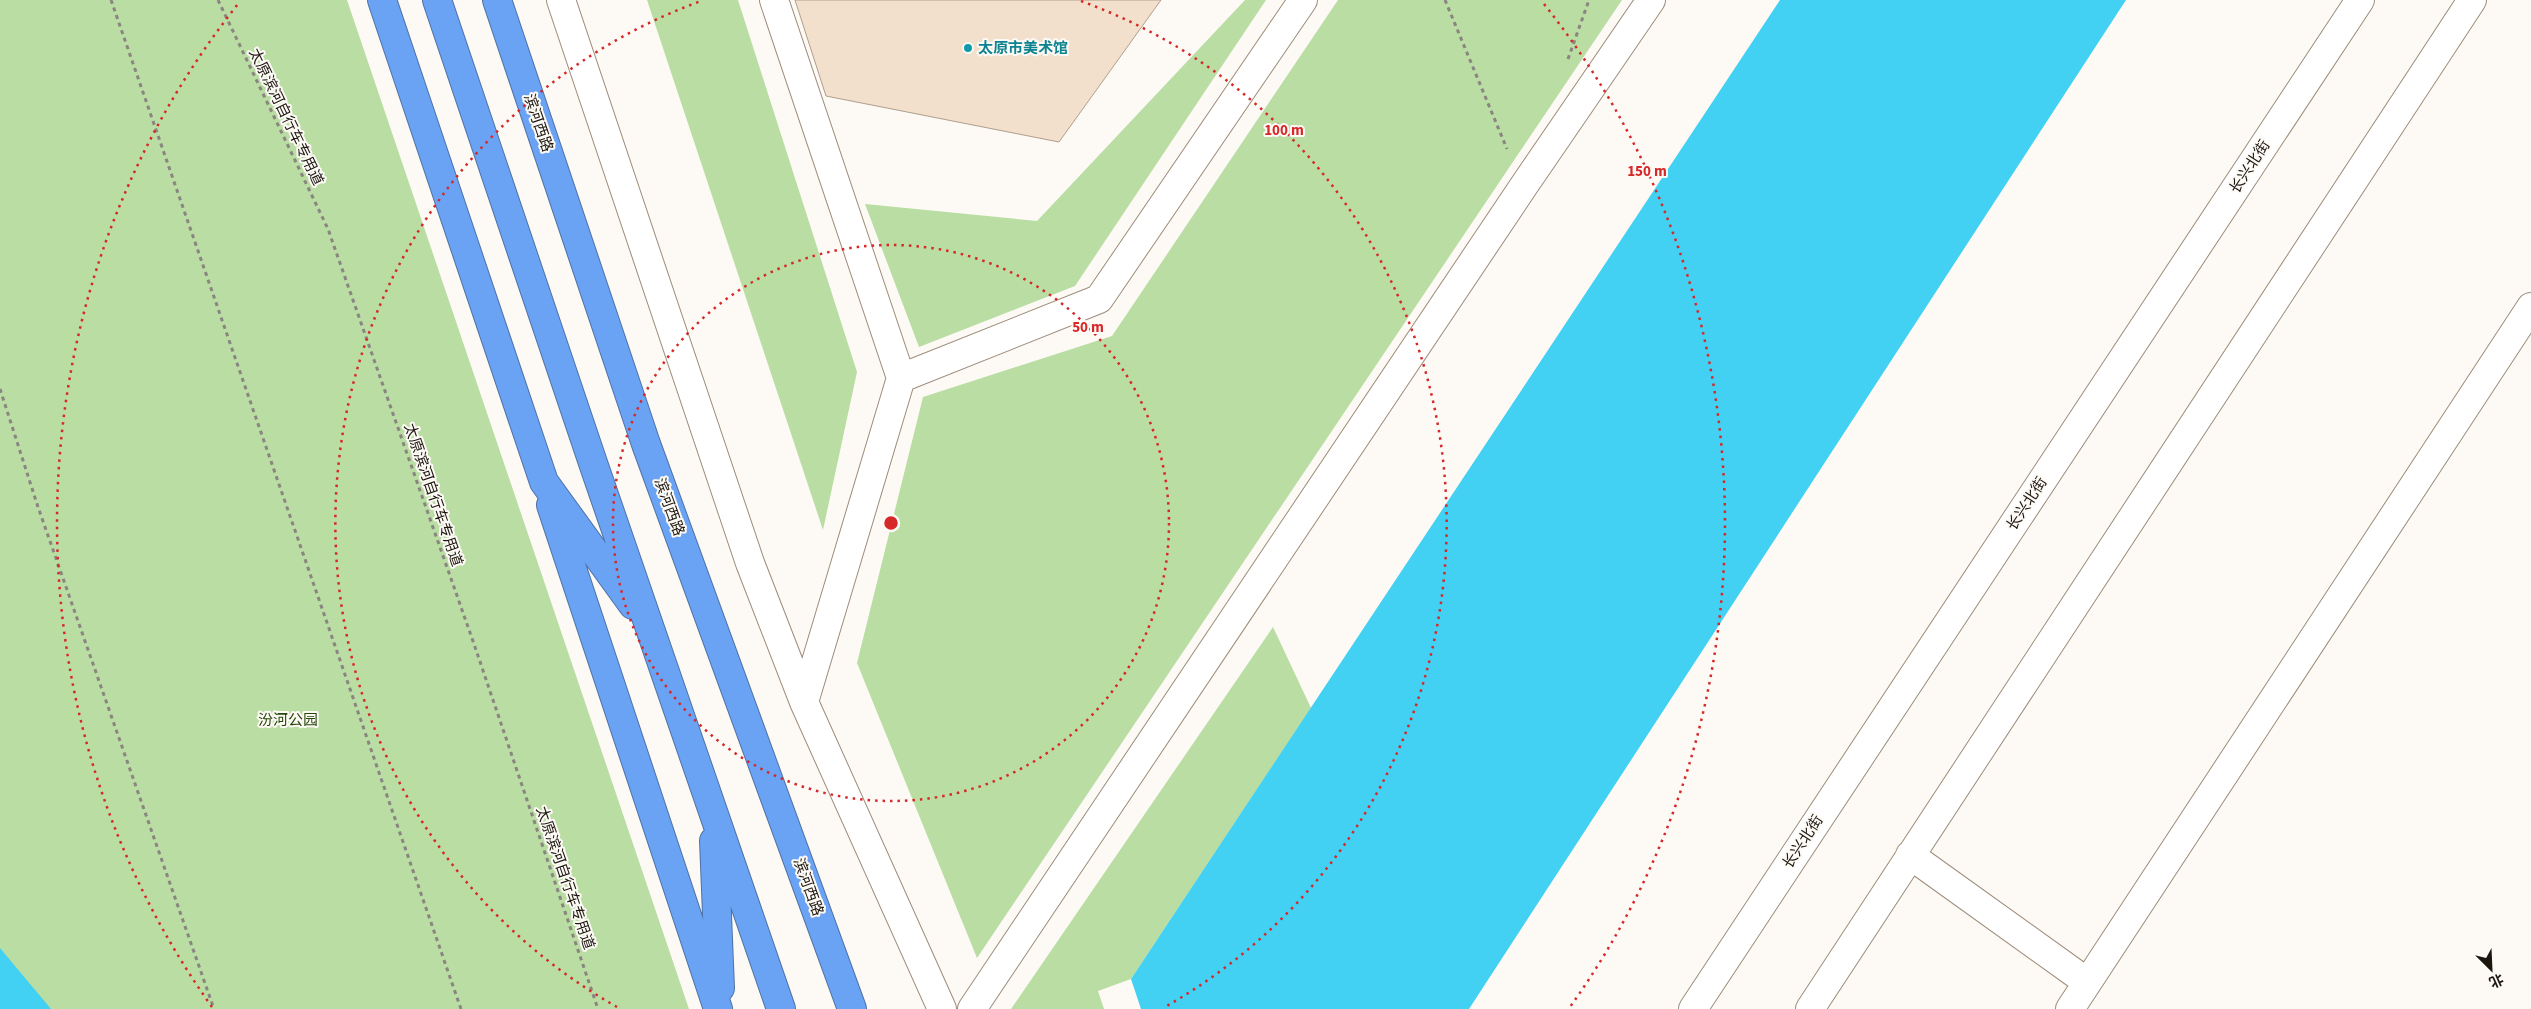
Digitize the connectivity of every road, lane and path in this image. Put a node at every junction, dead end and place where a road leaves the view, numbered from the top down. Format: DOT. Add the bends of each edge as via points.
graph roads {
  1 [pos="111,0"];
  2 [pos="218,0"];
  3 [pos="382,0"];
  4 [pos="437,0"];
  5 [pos="497,0"];
  6 [pos="560,0"];
  7 [pos="774,0"];
  8 [pos="1304,0"];
  9 [pos="1445,0"];
  10 [pos="1651,0"];
  11 [pos="2360,0"];
  12 [pos="2472,0"];
  13 [pos="1523,187"];
  14 [pos="2531,307"];
  15 [pos="901,378"];
  16 [pos="0,389"];
  17 [pos="544,482"];
  18 [pos="650,628"];
  19 [pos="804,702"];
  20 [pos="713,812"];
  21 [pos="1910,855"];
  22 [pos="2087,982"];
  23 [pos="214,1009"];
  24 [pos="461,1009"];
  25 [pos="598,1009"];
  26 [pos="719,1009"];
  27 [pos="781,1009"];
  28 [pos="852,1009"];
  29 [pos="942,1009"];
  30 [pos="972,1009"];
  31 [pos="1693,1009"];
  32 [pos="1810,1009"];
  33 [pos="2070,1009"];
  1 -- 24 [label="path"];
  2 -- 25 [label="path, 太原滨河自行车专用道" via="328,230"];
  3 -- 17 [label="highway"];
  4 -- 18 [label="highway"];
  5 -- 28 [label="highway, 滨河西路" via="646,444"];
  6 -- 19 [label="street" via="750,563"];
  7 -- 15 [label="street"];
  8 -- 15 [label="street" via="1099,299"];
  9 -- 13 [label="path"];
  10 -- 13 [label="street"];
  11 -- 31 [label="street, 长兴北街"];
  12 -- 21 [label="street"];
  13 -- 30 [label="street"];
  14 -- 22 [label="street"];
  15 -- 19 [label="street"];
  16 -- 23 [label="path" via="38,507"];
  17 -- 18 [label="highway"];
  17 -- 26 [label="highway"];
  18 -- 20 [label="highway"];
  19 -- 29 [label="street"];
  20 -- 26 [label="highway"];
  20 -- 27 [label="highway"];
  21 -- 22 [label="street"];
  21 -- 32 [label="street"];
  22 -- 33 [label="street"];
}
